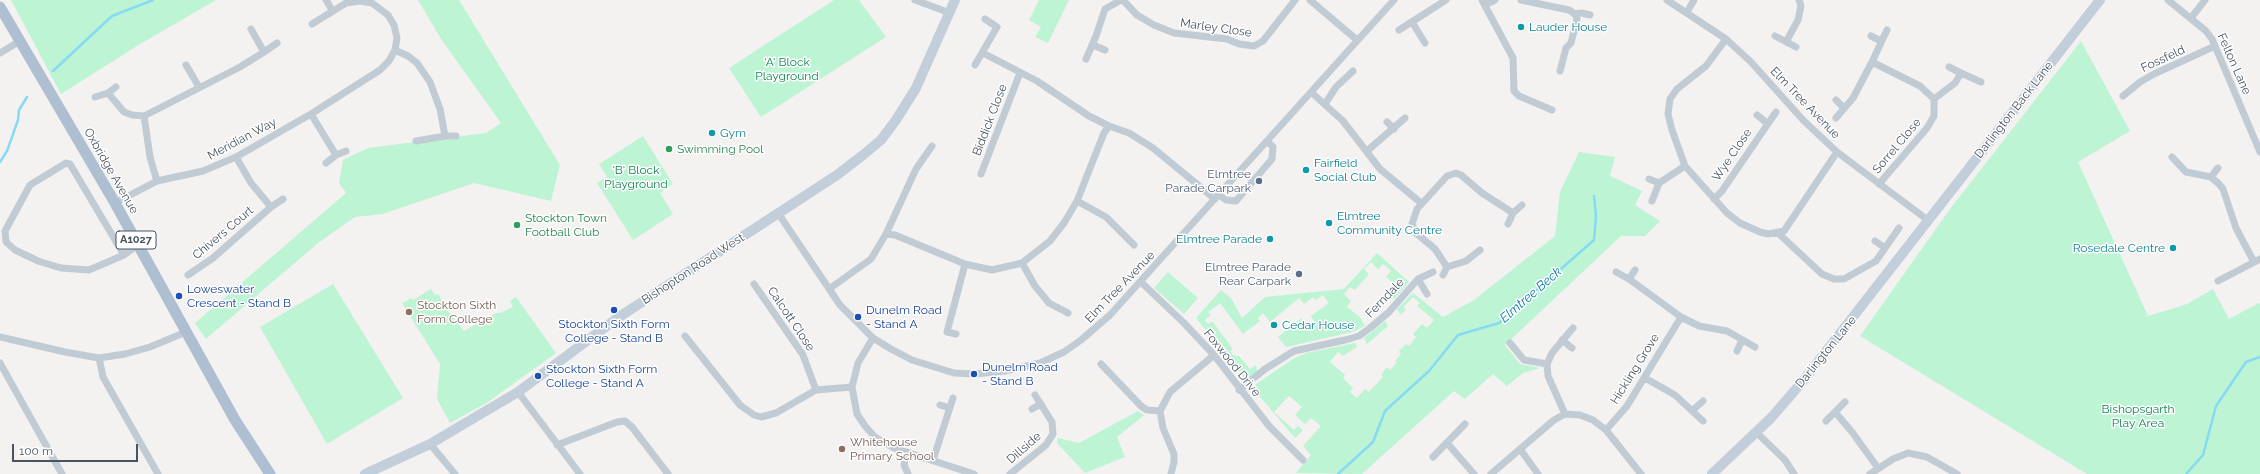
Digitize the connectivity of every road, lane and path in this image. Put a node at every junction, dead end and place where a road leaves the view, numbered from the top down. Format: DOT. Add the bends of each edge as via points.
graph roads {
  1 [pos="326,0"];
  2 [pos="916,0"];
  3 [pos="955,0"];
  4 [pos="1122,0"];
  5 [pos="1295,0"];
  6 [pos="1310,0"];
  7 [pos="1394,0"];
  8 [pos="1446,0"];
  9 [pos="1495,0"];
  10 [pos="1521,0"];
  11 [pos="1667,0"];
  12 [pos="1694,0"];
  13 [pos="1799,0"];
  14 [pos="2100,0"];
  15 [pos="2168,0"];
  16 [pos="2205,0"];
  17 [pos="1544,2"];
  18 [pos="1483,3"];
  19 [pos="0,7"];
  20 [pos="332,10"];
  21 [pos="1687,12"];
  22 [pos="950,13"];
  23 [pos="1575,14"];
  24 [pos="1590,15"];
  25 [pos="2191,18"];
  26 [pos="985,19"];
  27 [pos="1412,22"];
  28 [pos="312,24"];
  29 [pos="251,29"];
  30 [pos="1399,30"];
  31 [pos="1887,30"];
  32 [pos="1775,36"];
  33 [pos="1871,36"];
  34 [pos="1726,39"];
  35 [pos="1357,40"];
  36 [pos="20,41"];
  37 [pos="1881,41"];
  38 [pos="1786,42"];
  39 [pos="277,43"];
  40 [pos="1425,43"];
  41 [pos="1093,44"];
  42 [pos="2215,46"];
  43 [pos="1796,48"];
  44 [pos="395,50"];
  45 [pos="1105,50"];
  46 [pos="264,52"];
  47 [pos="0,53"];
  48 [pos="983,53"];
  49 [pos="1086,59"];
  50 [pos="1872,62"];
  51 [pos="186,65"];
  52 [pos="975,65"];
  53 [pos="1949,67"];
  54 [pos="1354,71"];
  55 [pos="1560,71"];
  56 [pos="1020,73"];
  57 [pos="1961,73"];
  58 [pos="1981,82"];
  59 [pos="116,87"];
  60 [pos="199,87"];
  61 [pos="1311,92"];
  62 [pos="108,93"];
  63 [pos="2123,96"];
  64 [pos="95,97"];
  65 [pos="1934,99"];
  66 [pos="1836,100"];
  67 [pos="1324,104"];
  68 [pos="1844,108"];
  69 [pos="1552,110"];
  70 [pos="1776,112"];
  71 [pos="311,114"];
  72 [pos="1757,115"];
  73 [pos="144,116"];
  74 [pos="1405,118"];
  75 [pos="1836,118"];
  76 [pos="1387,122"];
  77 [pos="1767,123"];
  78 [pos="1110,126"];
  79 [pos="1394,129"];
  80 [pos="445,136"];
  81 [pos="456,136"];
  82 [pos="416,141"];
  83 [pos="1267,141"];
  84 [pos="932,146"];
  85 [pos="346,151"];
  86 [pos="1367,151"];
  87 [pos="1837,152"];
  88 [pos="2260,152"];
  89 [pos="336,155"];
  90 [pos="236,157"];
  91 [pos="2172,157"];
  92 [pos="326,163"];
  93 [pos="1685,166"];
  94 [pos="2218,168"];
  95 [pos="981,174"];
  96 [pos="2211,178"];
  97 [pos="1649,179"];
  98 [pos="157,181"];
  99 [pos="1659,183"];
  100 [pos="1879,184"];
  101 [pos="1217,197"];
  102 [pos="283,199"];
  103 [pos="1714,199"];
  104 [pos="1077,201"];
  105 [pos="1652,201"];
  106 [pos="115,203"];
  107 [pos="1421,203"];
  108 [pos="1522,205"];
  109 [pos="271,207"];
  110 [pos="778,214"];
  111 [pos="1513,214"];
  112 [pos="1929,221"];
  113 [pos="1508,224"];
  114 [pos="1899,228"];
  115 [pos="1778,233"];
  116 [pos="886,234"];
  117 [pos="1875,241"];
  118 [pos="138,245"];
  119 [pos="1134,245"];
  120 [pos="1884,248"];
  121 [pos="1480,250"];
  122 [pos="124,255"];
  123 [pos="2257,261"];
  124 [pos="1022,263"];
  125 [pos="965,264"];
  126 [pos="1447,267"];
  127 [pos="1635,270"];
  128 [pos="1433,272"];
  129 [pos="1616,272"];
  130 [pos="188,275"];
  131 [pos="1443,275"];
  132 [pos="1418,279"];
  133 [pos="1630,279"];
  134 [pos="2218,280"];
  135 [pos="1141,282"];
  136 [pos="754,284"];
  137 [pos="829,289"];
  138 [pos="1428,294"];
  139 [pos="1068,313"];
  140 [pos="1681,317"];
  141 [pos="1573,328"];
  142 [pos="186,332"];
  143 [pos="956,334"];
  144 [pos="685,336"];
  145 [pos="0,337"];
  146 [pos="873,338"];
  147 [pos="1562,340"];
  148 [pos="1742,340"];
  149 [pos="1510,343"];
  150 [pos="1755,347"];
  151 [pos="1572,348"];
  152 [pos="1737,351"];
  153 [pos="1214,355"];
  154 [pos="99,358"];
  155 [pos="0,363"];
  156 [pos="1101,364"];
  157 [pos="1547,364"];
  158 [pos="1645,378"];
  159 [pos="852,387"];
  160 [pos="816,390"];
  161 [pos="1239,390"];
  162 [pos="518,392"];
  163 [pos="1035,394"];
  164 [pos="953,398"];
  165 [pos="1703,401"];
  166 [pos="1845,402"];
  167 [pos="1041,404"];
  168 [pos="940,405"];
  169 [pos="950,408"];
  170 [pos="1032,409"];
  171 [pos="1693,410"];
  172 [pos="1160,411"];
  173 [pos="1835,412"];
  174 [pos="1565,414"];
  175 [pos="1703,421"];
  176 [pos="1826,421"];
  177 [pos="1465,424"];
  178 [pos="1606,430"];
  179 [pos="1757,433"];
  180 [pos="430,444"];
  181 [pos="558,444"];
  182 [pos="1448,444"];
  183 [pos="1520,449"];
  184 [pos="908,452"];
  185 [pos="1433,457"];
  186 [pos="933,460"];
  187 [pos="1303,460"];
  188 [pos="1878,468"];
  189 [pos="960,472"];
  190 [pos="62,474"];
  191 [pos="158,474"];
  192 [pos="270,474"];
  193 [pos="365,474"];
  194 [pos="455,474"];
  195 [pos="580,474"];
  196 [pos="668,474"];
  197 [pos="908,474"];
  198 [pos="974,474"];
  199 [pos="1010,474"];
  200 [pos="1171,474"];
  201 [pos="1474,474"];
  202 [pos="1491,474"];
  203 [pos="1538,474"];
  204 [pos="1642,474"];
  205 [pos="1712,474"];
  206 [pos="1794,474"];
  207 [pos="1870,474"];
  208 [pos="1957,474"];
  1 -- 20 [label="street"];
  2 -- 22 [label="street"];
  3 -- 22 [label="street, Bishopton Road West"];
  4 -- 5 [label="street, Marley Close" via="1154,25 1174,33 1227,39 1254,46 1264,41"];
  4 -- 41 [label="street, Marley Close" via="1105,9"];
  6 -- 35 [label="street"];
  7 -- 35 [label="street, Elm Tree Avenue"];
  8 -- 27 [label="street"];
  9 -- 18 [label="street"];
  10 -- 17 [label="street"];
  11 -- 21 [label="street, Elm Tree Avenue"];
  12 -- 21 [label="street"];
  13 -- 38 [label="street" via="1801,6 1798,20"];
  14 -- 112 [label="street, Darlington Back Lane"];
  15 -- 25 [label="street, Felton Lane"];
  16 -- 25 [label="street"];
  17 -- 23 [label="street"];
  18 -- 69 [label="street" via="1513,58 1514,91 1519,96"];
  19 -- 36 [label="main road, Oxbridge Avenue / A1027"];
  20 -- 28 [label="street"];
  20 -- 44 [label="street" via="346,3 360,1 380,8 394,25 397,38"];
  21 -- 34 [label="street, Elm Tree Avenue"];
  22 -- 110 [label="street, Bishopton Road West" via="916,88 881,140 837,175"];
  23 -- 24 [label="street"];
  23 -- 55 [label="street" via="1577,19 1571,43 1566,48"];
  25 -- 42 [label="street, Felton Lane" via="2206,31"];
  26 -- 48 [label="street" via="997,27"];
  27 -- 30 [label="street"];
  27 -- 40 [label="street"];
  29 -- 46 [label="street"];
  31 -- 37 [label="street"];
  32 -- 38 [label="street"];
  33 -- 37 [label="street"];
  34 -- 87 [label="street, Elm Tree Avenue"];
  34 -- 93 [label="street" via="1706,66 1682,83 1670,99 1669,121"];
  35 -- 61 [label="street, Elm Tree Avenue"];
  36 -- 47 [label="street"];
  36 -- 106 [label="main road, Oxbridge Avenue / A1027"];
  37 -- 50 [label="street"];
  38 -- 43 [label="street"];
  39 -- 46 [label="street"];
  41 -- 45 [label="street"];
  41 -- 49 [label="street, Marley Close"];
  42 -- 63 [label="street, Fossfeld" via="2154,74"];
  42 -- 88 [label="street, Felton Lane"];
  44 -- 71 [label="street, Meridian Way" via="380,70"];
  44 -- 80 [label="street" via="417,63 430,82 440,109"];
  46 -- 60 [label="street"];
  48 -- 52 [label="street"];
  48 -- 56 [label="street, Biddick Close"];
  50 -- 65 [label="street" via="1920,86"];
  50 -- 68 [label="street" via="1853,98"];
  51 -- 60 [label="street"];
  53 -- 57 [label="street"];
  54 -- 67 [label="street" via="1336,87"];
  56 -- 78 [label="street, Biddick Close" via="1037,81 1089,116"];
  56 -- 95 [label="street, Biddick Close"];
  57 -- 58 [label="street"];
  57 -- 65 [label="street" via="1954,83"];
  59 -- 62 [label="street"];
  60 -- 73 [label="street"];
  61 -- 67 [label="street"];
  61 -- 83 [label="street, Elm Tree Avenue"];
  62 -- 64 [label="street"];
  62 -- 73 [label="street" via="124,112"];
  65 -- 100 [label="street, Sorrel Close" via="1934,116 1927,128"];
  66 -- 68 [label="street"];
  67 -- 86 [label="street" via="1344,121"];
  68 -- 75 [label="street"];
  70 -- 77 [label="street, Wye Close"];
  71 -- 89 [label="street"];
  71 -- 90 [label="street, Meridian Way"];
  72 -- 77 [label="street, Wye Close"];
  73 -- 98 [label="street" via="150,157"];
  74 -- 79 [label="street"];
  76 -- 79 [label="street"];
  77 -- 103 [label="street, Wye Close"];
  78 -- 101 [label="street, Biddick Close" via="1153,148"];
  78 -- 104 [label="street" via="1104,133"];
  79 -- 86 [label="street"];
  80 -- 81 [label="street"];
  80 -- 82 [label="street"];
  83 -- 101 [label="street, Elm Tree Avenue"];
  83 -- 101 [label="street" via="1272,147 1272,159 1236,201"];
  84 -- 116 [label="street" via="916,169"];
  85 -- 89 [label="street"];
  86 -- 107 [label="street" via="1380,169"];
  87 -- 100 [label="street, Elm Tree Avenue"];
  87 -- 115 [label="street" via="1788,226"];
  89 -- 92 [label="street"];
  90 -- 98 [label="street, Meridian Way" via="203,171"];
  90 -- 109 [label="street, Chivers Court" via="251,183"];
  91 -- 96 [label="street" via="2186,172"];
  93 -- 99 [label="street"];
  93 -- 103 [label="street"];
  94 -- 96 [label="street"];
  96 -- 123 [label="street" via="2223,189 2236,228"];
  97 -- 99 [label="street"];
  98 -- 106 [label="street, Meridian Way"];
  99 -- 105 [label="street"];
  100 -- 112 [label="street, Elm Tree Avenue"];
  101 -- 135 [label="street, Elm Tree Avenue"];
  102 -- 109 [label="street, Chivers Court"];
  103 -- 115 [label="street" via="1740,223 1768,234"];
  104 -- 119 [label="street" via="1106,217"];
  104 -- 124 [label="street" via="1050,241"];
  106 -- 118 [label="main road, Oxbridge Avenue / A1027"];
  107 -- 111 [label="street" via="1447,176 1456,173"];
  107 -- 126 [label="street" via="1412,224 1416,234 1435,249"];
  108 -- 111 [label="street"];
  109 -- 130 [label="street, Chivers Court" via="208,262"];
  110 -- 137 [label="street, Elm Tree Avenue"];
  110 -- 162 [label="street, Bishopton Road West" via="619,317"];
  111 -- 113 [label="street"];
  112 -- 179 [label="street, Darlington Lane" via="1803,381"];
  114 -- 120 [label="street"];
  115 -- 120 [label="street" via="1817,270 1834,279 1844,280 1861,271 1876,261"];
  116 -- 125 [label="street" via="895,235"];
  116 -- 137 [label="street" via="865,264"];
  117 -- 120 [label="street"];
  118 -- 122 [label="street"];
  118 -- 142 [label="main road, Oxbridge Avenue / A1027"];
  121 -- 126 [label="street" via="1466,261"];
  122 -- 122 [label="street" via="89,270 61,268 15,250 6,242 5,231 30,185 70,164"];
  123 -- 134 [label="street"];
  124 -- 125 [label="street" via="992,270"];
  124 -- 139 [label="street" via="1035,286 1049,303"];
  125 -- 143 [label="street" via="947,332"];
  126 -- 131 [label="street"];
  127 -- 133 [label="street"];
  128 -- 132 [label="street, Ferndale"];
  129 -- 133 [label="street"];
  132 -- 138 [label="street, Ferndale"];
  132 -- 161 [label="street, Ferndale" via="1389,312 1370,328 1345,340 1294,350"];
  133 -- 140 [label="street"];
  135 -- 146 [label="street, Elm Tree Avenue" via="1110,316 1081,340 1064,352 1021,368 974,374 954,372 912,360"];
  135 -- 153 [label="street, Foxwood Drive" via="1184,322"];
  136 -- 160 [label="street, Calcott Close" via="803,355"];
  137 -- 146 [label="street, Elm Tree Avenue" via="854,321"];
  140 -- 148 [label="street" via="1699,326 1727,331"];
  140 -- 158 [label="street, Hickling Grove"];
  141 -- 147 [label="street"];
  142 -- 154 [label="street" via="150,347"];
  142 -- 192 [label="main road, Oxbridge Avenue / A1027" via="235,420"];
  144 -- 160 [label="street" via="740,405 754,415 762,417 776,413"];
  145 -- 154 [label="street"];
  146 -- 159 [label="street" via="858,363"];
  147 -- 151 [label="street"];
  147 -- 157 [label="street"];
  148 -- 150 [label="street"];
  148 -- 152 [label="street"];
  149 -- 157 [label="street" via="1524,360"];
  153 -- 161 [label="street, Foxwood Drive"];
  153 -- 172 [label="street" via="1170,392"];
  154 -- 191 [label="street" via="103,377"];
  155 -- 190 [label="street"];
  156 -- 172 [label="street" via="1141,406 1147,410"];
  157 -- 174 [label="street" via="1548,376"];
  158 -- 171 [label="street" via="1675,395"];
  158 -- 178 [label="street, Hickling Grove" via="1627,406"];
  159 -- 160 [label="street"];
  159 -- 184 [label="street" via="857,414 865,426 886,444"];
  161 -- 187 [label="street, Foxwood Drive" via="1269,426"];
  162 -- 180 [label="street, Bishopton Road West"];
  162 -- 181 [label="street"];
  163 -- 167 [label="street, Dillside"];
  164 -- 169 [label="street"];
  165 -- 171 [label="street"];
  166 -- 173 [label="street"];
  167 -- 170 [label="street"];
  167 -- 199 [label="street, Dillside" via="1052,422 1053,434 1046,445"];
  168 -- 169 [label="street"];
  169 -- 186 [label="street"];
  171 -- 175 [label="street"];
  172 -- 200 [label="street" via="1163,428 1174,454"];
  173 -- 176 [label="street"];
  173 -- 188 [label="street"];
  174 -- 178 [label="street" via="1587,417"];
  174 -- 183 [label="street" via="1554,420"];
  177 -- 182 [label="street"];
  178 -- 204 [label="street"];
  179 -- 205 [label="street, Darlington Lane"];
  179 -- 206 [label="street" via="1785,460"];
  180 -- 193 [label="street, Bishopton Road West"];
  180 -- 194 [label="street"];
  181 -- 195 [label="street"];
  181 -- 196 [label="street" via="625,421 632,426"];
  182 -- 185 [label="street"];
  182 -- 201 [label="street"];
  183 -- 202 [label="street"];
  183 -- 203 [label="street"];
  184 -- 186 [label="street"];
  184 -- 197 [label="street" via="904,465"];
  186 -- 189 [label="street"];
  188 -- 207 [label="street"];
  188 -- 208 [label="street" via="1900,455 1912,454 1927,457"];
  189 -- 198 [label="street"];
}
